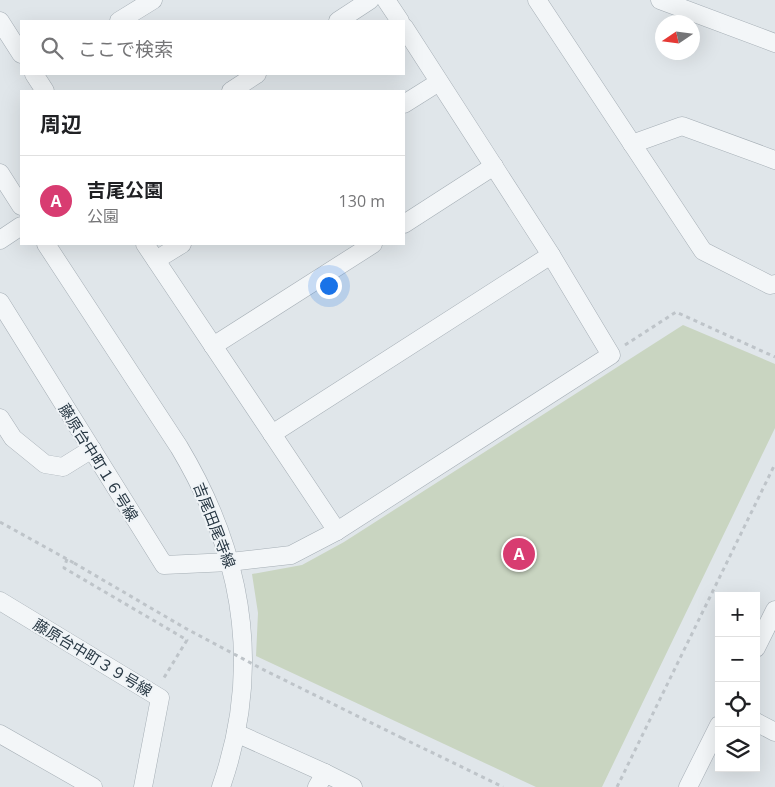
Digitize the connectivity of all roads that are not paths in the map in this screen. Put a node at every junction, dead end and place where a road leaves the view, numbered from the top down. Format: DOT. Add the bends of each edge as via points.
graph roads {
  1 [pos="152,0"];
  2 [pos="370,0"];
  3 [pos="386,0"];
  4 [pos="537,0"];
  5 [pos="660,0"];
  6 [pos="121,20"];
  7 [pos="340,20"];
  8 [pos="399,20"];
  9 [pos="0,21"];
  10 [pos="405,29"];
  11 [pos="775,43"];
  12 [pos="20,52"];
  13 [pos="35,75"];
  14 [pos="255,75"];
  15 [pos="439,82"];
  16 [pos="44,90"];
  17 [pos="232,90"];
  18 [pos="405,103"];
  19 [pos="632,144"];
  20 [pos="775,160"];
  21 [pos="494,166"];
  22 [pos="0,173"];
  23 [pos="20,204"];
  24 [pos="405,223"];
  25 [pos="20,227"];
  26 [pos="0,240"];
  27 [pos="47,245"];
  28 [pos="146,245"];
  29 [pos="180,245"];
  30 [pos="371,245"];
  31 [pos="551,255"];
  32 [pos="156,260"];
  33 [pos="775,284"];
  34 [pos="0,302"];
  35 [pos="213,346"];
  36 [pos="0,418"];
  37 [pos="272,434"];
  38 [pos="92,450"];
  39 [pos="337,531"];
  40 [pos="230,562"];
  41 [pos="0,601"];
  42 [pos="775,610"];
  43 [pos="760,640"];
  44 [pos="760,724"];
  45 [pos="718,727"];
  46 [pos="775,732"];
  47 [pos="236,733"];
  48 [pos="0,734"];
  49 [pos="321,780"];
  50 [pos="93,787"];
  51 [pos="143,787"];
  52 [pos="221,787"];
  53 [pos="353,787"];
  54 [pos="688,787"];
  1 -- 6 [label="street"];
  2 -- 7 [label="street"];
  3 -- 8 [label="street"];
  4 -- 19 [label="street"];
  5 -- 11 [label="street"];
  9 -- 12 [label="street"];
  10 -- 15 [label="street"];
  13 -- 16 [label="street"];
  14 -- 17 [label="street"];
  15 -- 18 [label="street"];
  15 -- 21 [label="street"];
  19 -- 20 [label="street" via="682,126"];
  19 -- 33 [label="street" via="703,250 770,285"];
  21 -- 24 [label="street"];
  21 -- 31 [label="street"];
  22 -- 23 [label="street"];
  25 -- 26 [label="street"];
  27 -- 40 [label="street, 吉尾田尾寺線" via="195,474 221,532"];
  28 -- 32 [label="street"];
  29 -- 32 [label="street"];
  30 -- 35 [label="street"];
  31 -- 37 [label="street"];
  31 -- 39 [label="street" via="611,354"];
  32 -- 35 [label="street"];
  34 -- 38 [label="street, 藤原台中町１６号線"];
  35 -- 37 [label="street"];
  36 -- 38 [label="street" via="13,438 46,464 63,467"];
  37 -- 39 [label="street"];
  38 -- 40 [label="street, 藤原台中町１６号線" via="164,565"];
  39 -- 40 [label="street" via="291,554"];
  40 -- 47 [label="street, 吉尾田尾寺線" via="243,642"];
  41 -- 51 [label="street, 藤原台中町３９号線" via="160,698"];
  42 -- 43 [label="street"];
  44 -- 46 [label="street"];
  45 -- 54 [label="street"];
  47 -- 49 [label="street"];
  47 -- 52 [label="street, 吉尾田尾寺線"];
  48 -- 50 [label="street"];
  49 -- 53 [label="street"];
}
